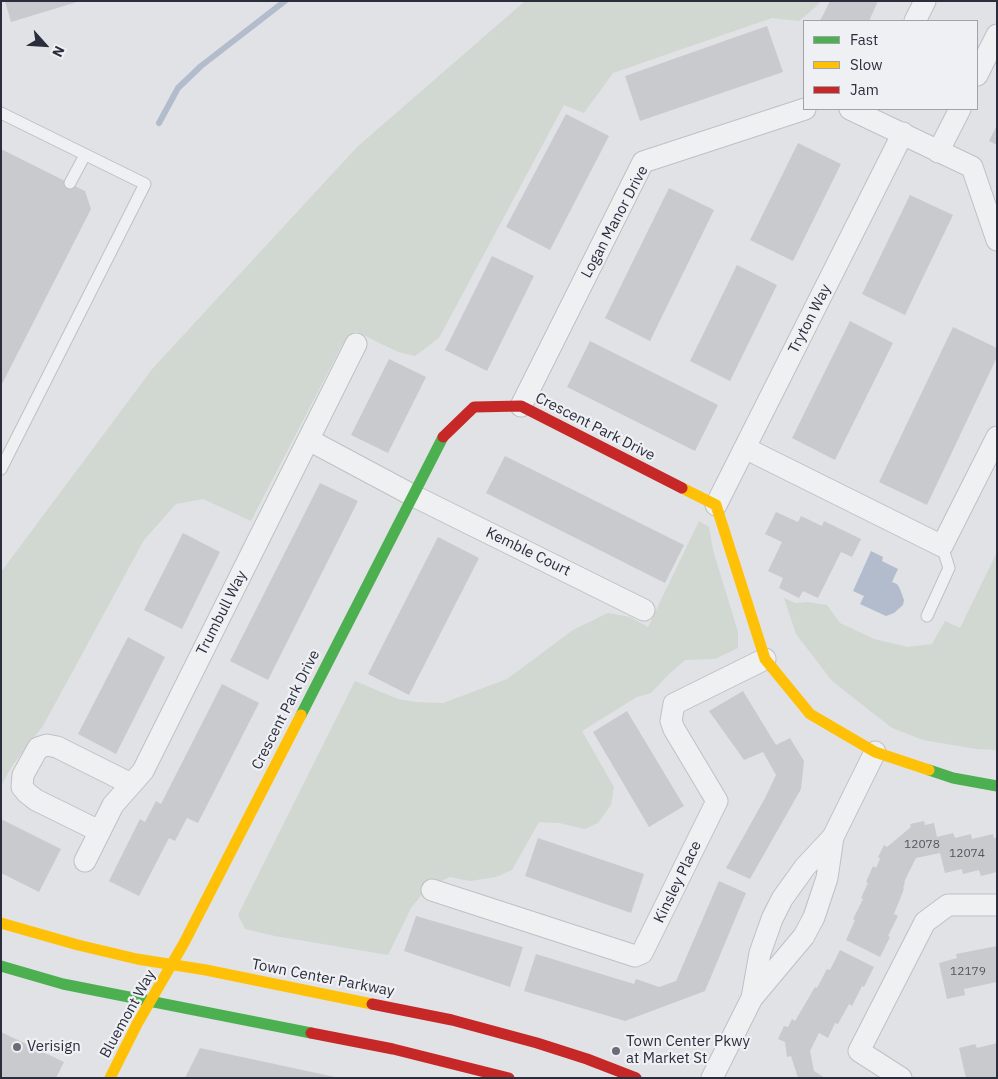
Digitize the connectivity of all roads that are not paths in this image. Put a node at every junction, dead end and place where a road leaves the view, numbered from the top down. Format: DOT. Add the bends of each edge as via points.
graph roads {
  1 [pos="925,1"];
  2 [pos="916,20"];
  3 [pos="997,35"];
  4 [pos="978,73"];
  5 [pos="803,110"];
  6 [pos="959,110"];
  7 [pos="863,111"];
  8 [pos="1,113"];
  9 [pos="902,134"];
  10 [pos="938,152"];
  11 [pos="85,154"];
  12 [pos="70,183"];
  13 [pos="997,240"];
  14 [pos="356,344"];
  15 [pos="521,406"];
  16 [pos="997,437"];
  17 [pos="309,440"];
  18 [pos="745,448"];
  19 [pos="1,468"];
  20 [pos="412,495"];
  21 [pos="716,504"];
  22 [pos="942,546"];
  23 [pos="644,610"];
  24 [pos="927,616"];
  25 [pos="765,659"];
  26 [pos="875,752"];
  27 [pos="131,784"];
  28 [pos="997,786"];
  29 [pos="99,831"];
  30 [pos="833,837"];
  31 [pos="85,861"];
  32 [pos="432,890"];
  33 [pos="997,905"];
  34 [pos="1,923"];
  35 [pos="172,964"];
  36 [pos="1,966"];
  37 [pos="752,998"];
  38 [pos="150,1001"];
  39 [pos="110,1078"];
  40 [pos="509,1078"];
  41 [pos="636,1078"];
  42 [pos="712,1078"];
  43 [pos="901,1078"];
  1 -- 2 [label="street"];
  3 -- 4 [label="street"];
  5 -- 15 [label="street, Logan Manor Drive" via="643,162"];
  6 -- 10 [label="street"];
  7 -- 9 [label="street"];
  8 -- 11 [label="lane"];
  9 -- 10 [label="street"];
  9 -- 18 [label="street, Tryton Way"];
  10 -- 13 [label="street" via="972,167"];
  11 -- 12 [label="lane"];
  11 -- 19 [label="lane" via="145,184"];
  14 -- 17 [label="street, Trumbull Way"];
  15 -- 20 [label="street, Crescent Park Drive" via="474,407 444,434"];
  15 -- 21 [label="street, Crescent Park Drive"];
  16 -- 22 [label="street"];
  17 -- 20 [label="street"];
  17 -- 27 [label="street, Trumbull Way" via="143,771"];
  18 -- 21 [label="street, Tryton Way"];
  18 -- 22 [label="street"];
  20 -- 23 [label="street, Kemble Court"];
  20 -- 35 [label="street, Crescent Park Drive"];
  21 -- 25 [label="street"];
  22 -- 24 [label="lane" via="949,568"];
  25 -- 26 [label="street" via="810,714"];
  25 -- 32 [label="street, Kinsley Place" via="674,704 671,721 674,729 717,801 642,953 635,956"];
  26 -- 28 [label="street" via="953,778"];
  26 -- 30 [label="street"];
  27 -- 29 [label="street, Trumbull Way" via="113,805"];
  27 -- 29 [label="street" via="57,747 47,745 38,748 23,775 22,787 36,800"];
  29 -- 31 [label="street, Trumbull Way"];
  30 -- 37 [label="street" via="805,867 782,899 760,953"];
  30 -- 37 [label="street" via="827,878 814,917 804,936"];
  33 -- 43 [label="street" via="948,905 925,922 859,1051"];
  34 -- 35 [label="street, Town Center Parkway" via="78,946"];
  35 -- 38 [label="street, Bluemont Way"];
  35 -- 41 [label="street, Town Center Parkway" via="452,1020 587,1059"];
  36 -- 38 [label="street" via="64,984"];
  37 -- 42 [label="street"];
  38 -- 39 [label="street, Bluemont Way"];
  38 -- 40 [label="street" via="393,1049"];
}
